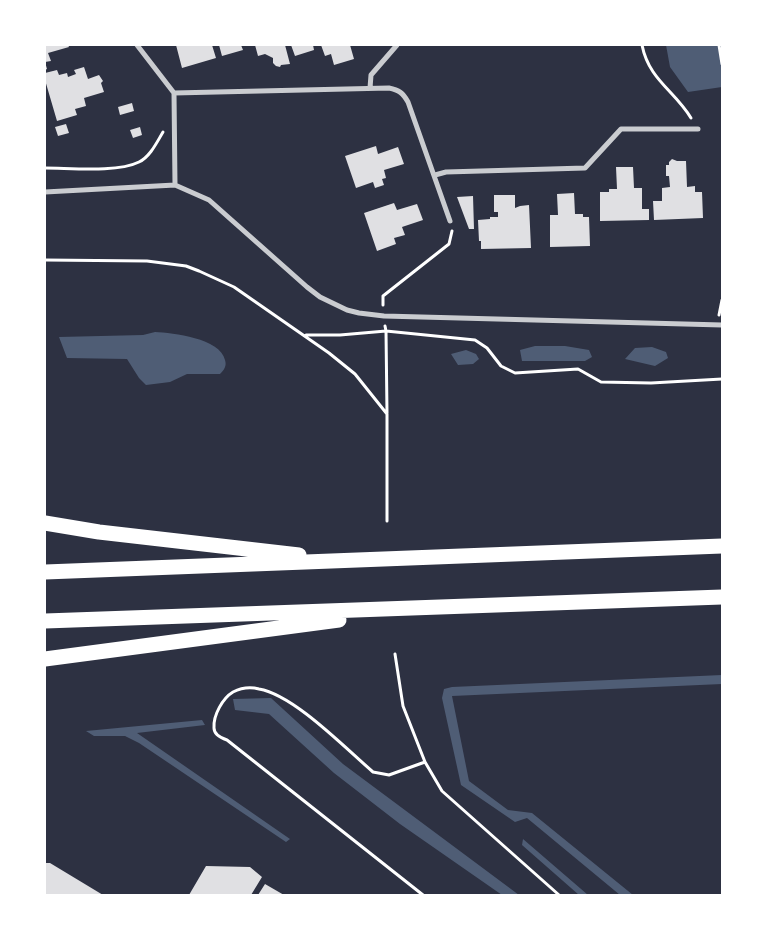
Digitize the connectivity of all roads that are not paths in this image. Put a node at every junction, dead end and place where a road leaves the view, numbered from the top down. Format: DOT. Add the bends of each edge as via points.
graph roads {
  1 [pos="137,45"];
  2 [pos="397,45"];
  3 [pos="370,88"];
  4 [pos="174,93"];
  5 [pos="698,129"];
  6 [pos="435,175"];
  7 [pos="175,185"];
  8 [pos="45,192"];
  9 [pos="450,221"];
  10 [pos="722,325"];
  11 [pos="45,523"];
  12 [pos="722,546"];
  13 [pos="345,560"];
  14 [pos="45,572"];
  15 [pos="722,597"];
  16 [pos="422,609"];
  17 [pos="45,621"];
  18 [pos="45,659"];
  1 -- 4 [label="street"];
  2 -- 3 [label="street" via="371,75"];
  3 -- 4 [label="street"];
  3 -- 6 [label="street" via="389,88 403,93"];
  4 -- 7 [label="street"];
  5 -- 6 [label="street" via="621,129 585,168"];
  6 -- 9 [label="street"];
  7 -- 8 [label="street"];
  7 -- 10 [label="street" via="210,200 307,287 347,310 384,316"];
  11 -- 13 [label="highway"];
  12 -- 13 [label="highway"];
  13 -- 14 [label="highway"];
  15 -- 16 [label="highway"];
  16 -- 17 [label="highway"];
  16 -- 18 [label="highway"];
}
